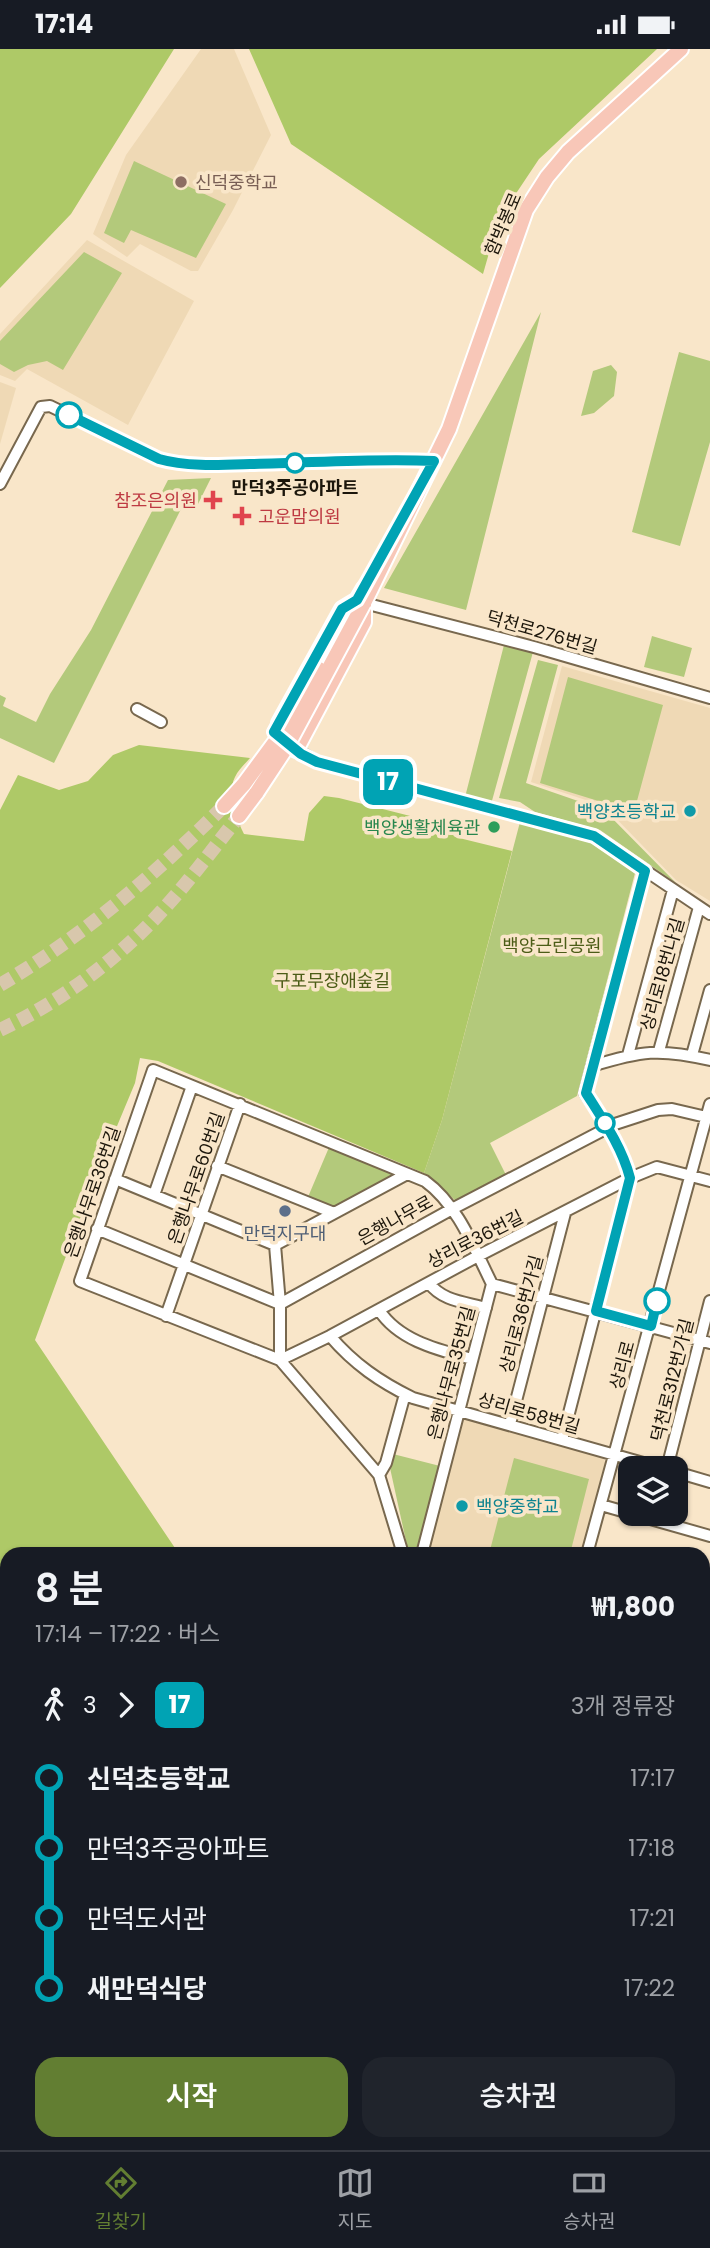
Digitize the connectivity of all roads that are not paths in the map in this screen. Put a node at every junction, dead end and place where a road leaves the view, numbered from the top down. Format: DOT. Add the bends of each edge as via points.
graph roads {
  1 [pos="681,49"];
  2 [pos="434,461"];
  3 [pos="0,484"];
  4 [pos="360,601"];
  5 [pos="710,698"];
  6 [pos="137,709"];
  7 [pos="161,722"];
  8 [pos="274,732"];
  9 [pos="296,750"];
  10 [pos="251,788"];
  11 [pos="224,806"];
  12 [pos="239,816"];
  13 [pos="645,871"];
  14 [pos="673,890"];
  15 [pos="699,907"];
  16 [pos="710,913"];
  17 [pos="710,990"];
  18 [pos="659,1051"];
  19 [pos="628,1055"];
  20 [pos="692,1055"];
  21 [pos="710,1060"];
  22 [pos="592,1066"];
  23 [pos="192,1086"];
  24 [pos="240,1104"];
  25 [pos="710,1104"];
  26 [pos="708,1118"];
  27 [pos="608,1127"];
  28 [pos="217,1166"];
  29 [pos="407,1174"];
  30 [pos="691,1176"];
  31 [pos="630,1178"];
  32 [pos="115,1179"];
  33 [pos="710,1181"];
  34 [pos="154,1195"];
  35 [pos="453,1209"];
  36 [pos="334,1213"];
  37 [pos="565,1213"];
  38 [pos="201,1215"];
  39 [pos="97,1229"];
  40 [pos="275,1245"];
  41 [pos="478,1256"];
  42 [pos="184,1264"];
  43 [pos="429,1283"];
  44 [pos="492,1284"];
  45 [pos="545,1297"];
  46 [pos="710,1301"];
  47 [pos="280,1304"];
  48 [pos="486,1308"];
  49 [pos="379,1310"];
  50 [pos="596,1311"];
  51 [pos="166,1316"];
  52 [pos="651,1326"];
  53 [pos="330,1336"];
  54 [pos="705,1341"];
  55 [pos="472,1359"];
  56 [pos="280,1360"];
  57 [pos="405,1394"];
  58 [pos="458,1411"];
  59 [pos="510,1425"];
  60 [pos="562,1440"];
  61 [pos="615,1456"];
  62 [pos="671,1456"];
  63 [pos="618,1457"];
  64 [pos="379,1475"];
  65 [pos="688,1476"];
  66 [pos="710,1482"];
  67 [pos="601,1505"];
  68 [pos="710,1536"];
  69 [pos="401,1547"];
  70 [pos="424,1547"];
  71 [pos="589,1547"];
  1 -- 2 [label="main road, 함박봉로" via="568,152 526,210 466,384"];
  2 -- 3 [label="street" via="172,463 50,406 41,407"];
  2 -- 4 [label="main road, 함박봉로"];
  4 -- 5 [label="street, 덕천로276번길"];
  4 -- 8 [label="main road" via="342,609"];
  4 -- 9 [label="main road" via="364,622"];
  4 -- 10 [label="main road, bridge" via="286,748"];
  6 -- 7 [label="street"];
  8 -- 9 [label="street"];
  9 -- 13 [label="street" via="354,773 594,836"];
  10 -- 11 [label="main road"];
  10 -- 12 [label="main road"];
  13 -- 14 [label="street"];
  13 -- 22 [label="street"];
  14 -- 15 [label="street"];
  14 -- 19 [label="street"];
  15 -- 16 [label="street"];
  15 -- 18 [label="street, 상리로18번나길"];
  17 -- 20 [label="street"];
  18 -- 19 [label="street"];
  18 -- 20 [label="street"];
  19 -- 22 [label="street"];
  20 -- 21 [label="street"];
  22 -- 27 [label="street" via="586,1093"];
  23 -- 24 [label="street, 은행나무로36번길"];
  23 -- 32 [label="street, 은행나무로36번길" via="153,1070"];
  23 -- 34 [label="street"];
  24 -- 28 [label="street, 은행나무로60번길"];
  24 -- 29 [label="street, 은행나무로36번길"];
  25 -- 26 [label="street, 상리로"];
  26 -- 27 [label="street, 은행나무로" via="658,1109"];
  26 -- 30 [label="street, 상리로"];
  27 -- 31 [label="street"];
  27 -- 35 [label="street, 은행나무로"];
  28 -- 36 [label="street"];
  28 -- 38 [label="street, 은행나무로60번길"];
  29 -- 35 [label="street, 은행나무로36번길" via="436,1189"];
  29 -- 36 [label="street"];
  30 -- 31 [label="street, 상리로36번길" via="657,1167"];
  30 -- 33 [label="street, 상리로36번길"];
  30 -- 52 [label="street, 상리로"];
  31 -- 37 [label="street, 상리로36번길"];
  31 -- 50 [label="street"];
  32 -- 34 [label="street"];
  32 -- 39 [label="street, 은행나무로36번길"];
  34 -- 38 [label="street"];
  35 -- 41 [label="street"];
  35 -- 47 [label="street, 은행나무로"];
  36 -- 40 [label="street"];
  37 -- 41 [label="street, 상리로36번길"];
  37 -- 45 [label="street, 상리로36번가길"];
  38 -- 40 [label="street"];
  38 -- 42 [label="street, 은행나무로60번길"];
  39 -- 42 [label="street"];
  39 -- 51 [label="street, 은행나무로36번길" via="80,1281"];
  40 -- 47 [label="street"];
  41 -- 43 [label="street, 상리로36번길"];
  41 -- 44 [label="street"];
  42 -- 47 [label="street"];
  42 -- 51 [label="street, 은행나무로60번길"];
  43 -- 48 [label="street" via="445,1297"];
  43 -- 49 [label="street, 상리로36번길"];
  44 -- 45 [label="street"];
  44 -- 48 [label="street, 은행나무로35번길"];
  45 -- 50 [label="street"];
  45 -- 59 [label="street, 상리로36번가길"];
  46 -- 54 [label="street, 덕천로312번가길"];
  47 -- 56 [label="street"];
  48 -- 55 [label="street, 은행나무로35번길"];
  49 -- 53 [label="street, 상리로36번길"];
  49 -- 55 [label="street" via="408,1336"];
  50 -- 52 [label="street"];
  50 -- 60 [label="street"];
  51 -- 56 [label="street, 은행나무로36번길"];
  52 -- 54 [label="street"];
  52 -- 61 [label="street, 상리로"];
  53 -- 56 [label="street, 상리로36번길"];
  53 -- 57 [label="street, 상리로58번길" via="363,1370"];
  54 -- 62 [label="street, 덕천로312번가길"];
  55 -- 58 [label="street, 은행나무로35번길"];
  56 -- 64 [label="street"];
  57 -- 58 [label="street, 상리로58번길"];
  57 -- 64 [label="street"];
  58 -- 59 [label="street, 상리로58번길"];
  58 -- 70 [label="street, 은행나무로35번길"];
  59 -- 60 [label="street, 상리로58번길"];
  60 -- 61 [label="street, 상리로58번길"];
  61 -- 63 [label="street, 상리로58번길"];
  61 -- 67 [label="street, 상리로"];
  64 -- 69 [label="street"];
  65 -- 66 [label="street"];
  67 -- 68 [label="street"];
  67 -- 71 [label="street, 상리로"];
}
